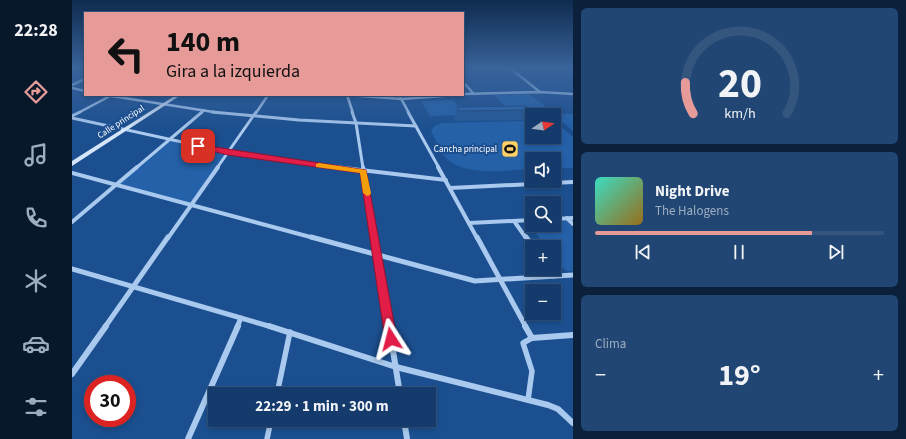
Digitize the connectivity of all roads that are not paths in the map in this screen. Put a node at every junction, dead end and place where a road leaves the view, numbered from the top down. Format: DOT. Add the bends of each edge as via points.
graph roads {
  1 [pos="74,88"];
  2 [pos="469,88"];
  3 [pos="536,88"];
  4 [pos="84,91"];
  5 [pos="540,92"];
  6 [pos="464,94"];
  7 [pos="474,94"];
  8 [pos="573,94"];
  9 [pos="111,96"];
  10 [pos="178,96"];
  11 [pos="267,96"];
  12 [pos="346,96"];
  13 [pos="374,96"];
  14 [pos="428,96"];
  15 [pos="401,97"];
  16 [pos="164,105"];
  17 [pos="204,110"];
  18 [pos="255,116"];
  19 [pos="72,117"];
  20 [pos="356,124"];
  21 [pos="416,126"];
  22 [pos="125,130"];
  23 [pos="170,140"];
  24 [pos="228,152"];
  25 [pos="72,164"];
  26 [pos="364,171"];
  27 [pos="72,173"];
  28 [pos="446,180"];
  29 [pos="573,182"];
  30 [pos="115,185"];
  31 [pos="450,188"];
  32 [pos="192,204"];
  33 [pos="561,218"];
  34 [pos="567,218"];
  35 [pos="573,218"];
  36 [pos="525,220"];
  37 [pos="514,221"];
  38 [pos="72,222"];
  39 [pos="469,223"];
  40 [pos="573,224"];
  41 [pos="528,240"];
  42 [pos="377,254"];
  43 [pos="72,269"];
  44 [pos="573,275"];
  45 [pos="554,276"];
  46 [pos="561,276"];
  47 [pos="500,279"];
  48 [pos="133,287"];
  49 [pos="241,318"];
  50 [pos="290,332"];
  51 [pos="573,335"];
  52 [pos="532,338"];
  53 [pos="396,367"];
  54 [pos="72,374"];
  55 [pos="278,387"];
  56 [pos="399,387"];
  57 [pos="528,401"];
  58 [pos="573,423"];
  59 [pos="270,427"];
  60 [pos="405,427"];
  61 [pos="188,439"];
  62 [pos="267,439"];
  63 [pos="407,439"];
  1 -- 4 [label="street"];
  2 -- 7 [label="street"];
  3 -- 5 [label="street"];
  5 -- 7 [label="street"];
  5 -- 8 [label="street"];
  6 -- 7 [label="street"];
  9 -- 16 [label="street"];
  9 -- 19 [label="street"];
  10 -- 16 [label="main road, Calle principal"];
  11 -- 18 [label="street"];
  12 -- 20 [label="street"];
  13 -- 15 [label="street"];
  14 -- 15 [label="street"];
  15 -- 21 [label="street"];
  16 -- 17 [label="street"];
  16 -- 22 [label="main road, Calle principal"];
  17 -- 18 [label="street"];
  17 -- 23 [label="street"];
  18 -- 20 [label="street"];
  18 -- 24 [label="street"];
  19 -- 22 [label="street"];
  20 -- 21 [label="street"];
  20 -- 26 [label="street"];
  21 -- 28 [label="street"];
  22 -- 23 [label="street"];
  22 -- 25 [label="main road, Calle principal"];
  23 -- 24 [label="street"];
  23 -- 30 [label="street"];
  24 -- 26 [label="street"];
  24 -- 32 [label="street"];
  26 -- 28 [label="street"];
  26 -- 42 [label="street"];
  27 -- 30 [label="street"];
  28 -- 31 [label="street"];
  29 -- 31 [label="street"];
  30 -- 32 [label="street"];
  30 -- 38 [label="street"];
  31 -- 39 [label="street"];
  32 -- 42 [label="street"];
  32 -- 48 [label="street"];
  33 -- 34 [label="street"];
  34 -- 35 [label="street"];
  34 -- 40 [label="street"];
  36 -- 37 [label="street"];
  37 -- 39 [label="street"];
  37 -- 41 [label="street"];
  39 -- 47 [label="street"];
  42 -- 47 [label="street" via="475,281"];
  42 -- 53 [label="street"];
  43 -- 48 [label="street"];
  44 -- 46 [label="street"];
  45 -- 47 [label="street"];
  47 -- 52 [label="street"];
  48 -- 49 [label="street"];
  48 -- 54 [label="street"];
  49 -- 50 [label="street"];
  49 -- 61 [label="street"];
  50 -- 53 [label="street"];
  50 -- 55 [label="street"];
  51 -- 52 [label="street"];
  52 -- 57 [label="street" via="524,343 532,371"];
  53 -- 56 [label="street"];
  53 -- 57 [label="street"];
  57 -- 58 [label="street" via="561,410"];
  59 -- 62 [label="street"];
  60 -- 63 [label="street"];
}
